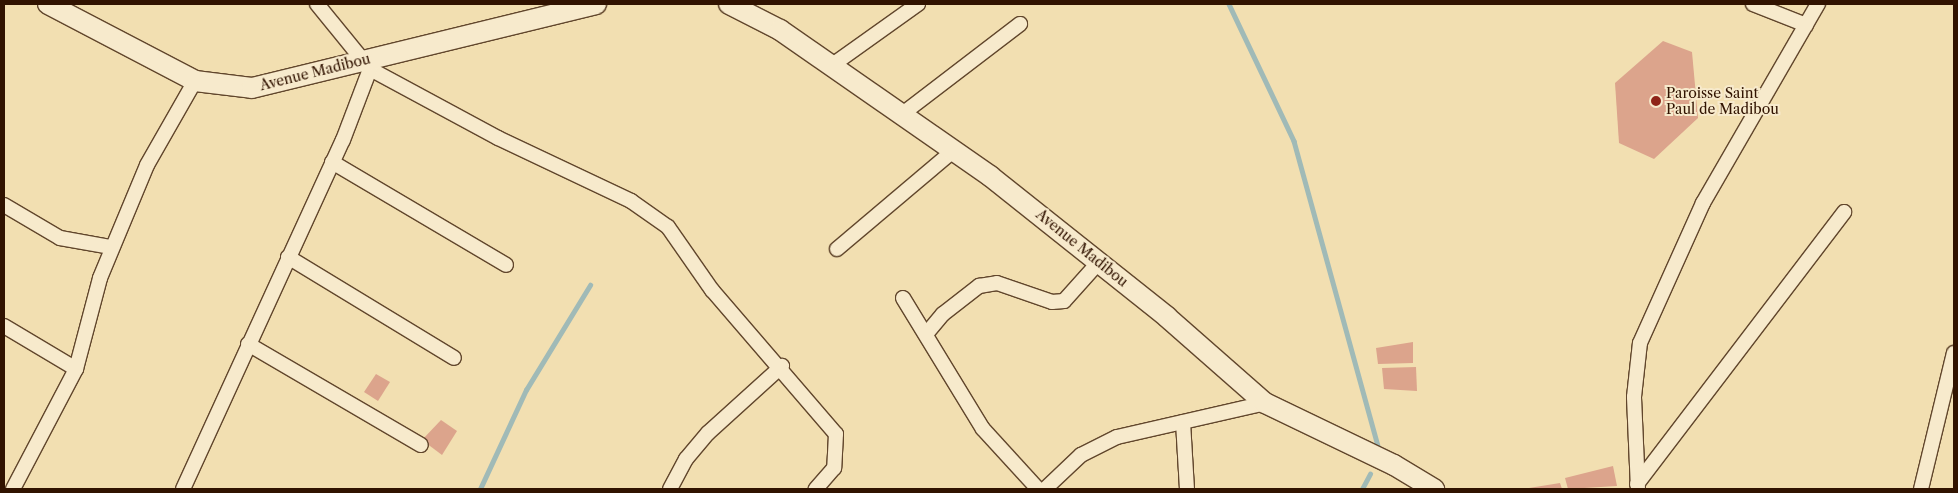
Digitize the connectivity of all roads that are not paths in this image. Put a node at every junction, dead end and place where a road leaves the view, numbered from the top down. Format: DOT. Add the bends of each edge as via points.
graph roads {
  1 [pos="317,4"];
  2 [pos="596,4"];
  3 [pos="729,4"];
  4 [pos="918,4"];
  5 [pos="1753,4"];
  6 [pos="1818,4"];
  7 [pos="56,6"];
  8 [pos="1020,24"];
  9 [pos="1806,25"];
  10 [pos="366,65"];
  11 [pos="831,66"];
  12 [pos="195,81"];
  13 [pos="900,115"];
  14 [pos="953,152"];
  15 [pos="332,162"];
  16 [pos="4,205"];
  17 [pos="1844,212"];
  18 [pos="112,247"];
  19 [pos="837,249"];
  20 [pos="288,257"];
  21 [pos="1099,262"];
  22 [pos="506,265"];
  23 [pos="902,298"];
  24 [pos="4,326"];
  25 [pos="927,333"];
  26 [pos="248,344"];
  27 [pos="1954,353"];
  28 [pos="454,358"];
  29 [pos="782,366"];
  30 [pos="76,369"];
  31 [pos="1265,403"];
  32 [pos="1183,422"];
  33 [pos="421,446"];
  34 [pos="1638,487"];
  35 [pos="13,489"];
  36 [pos="183,489"];
  37 [pos="670,489"];
  38 [pos="816,489"];
  39 [pos="1038,489"];
  40 [pos="1045,489"];
  41 [pos="1187,489"];
  42 [pos="1434,489"];
  43 [pos="1921,489"];
  1 -- 10 [label="street"];
  2 -- 10 [label="street, Avenue Madibou"];
  3 -- 11 [label="street, Avenue Madibou" via="780,30"];
  4 -- 11 [label="street"];
  5 -- 9 [label="street"];
  6 -- 9 [label="street"];
  7 -- 12 [label="street, Avenue Madibou"];
  8 -- 13 [label="street"];
  9 -- 34 [label="street" via="1703,204 1640,343 1634,397"];
  10 -- 12 [label="street, Avenue Madibou" via="252,88"];
  10 -- 15 [label="street"];
  10 -- 29 [label="street" via="490,134 653,213 668,227 712,290"];
  11 -- 13 [label="street, Avenue Madibou"];
  12 -- 18 [label="street" via="147,165"];
  13 -- 14 [label="street, Avenue Madibou"];
  14 -- 19 [label="street"];
  14 -- 21 [label="street, Avenue Madibou"];
  15 -- 20 [label="street"];
  15 -- 22 [label="street"];
  16 -- 18 [label="street" via="60,238"];
  17 -- 34 [label="street"];
  18 -- 30 [label="street"];
  20 -- 26 [label="street"];
  20 -- 28 [label="street"];
  21 -- 25 [label="street" via="1064,301 1052,302 997,284 979,286"];
  21 -- 31 [label="street, Avenue Madibou"];
  23 -- 25 [label="street"];
  24 -- 30 [label="street"];
  25 -- 39 [label="street" via="983,429"];
  26 -- 33 [label="street"];
  26 -- 36 [label="street"];
  27 -- 43 [label="street"];
  29 -- 37 [label="street" via="708,433 686,459"];
  29 -- 38 [label="street" via="836,434 834,468"];
  30 -- 35 [label="street"];
  31 -- 32 [label="street"];
  31 -- 42 [label="street, Avenue Madibou" via="1394,465"];
  32 -- 40 [label="street" via="1096,445"];
  32 -- 41 [label="street"];
}
